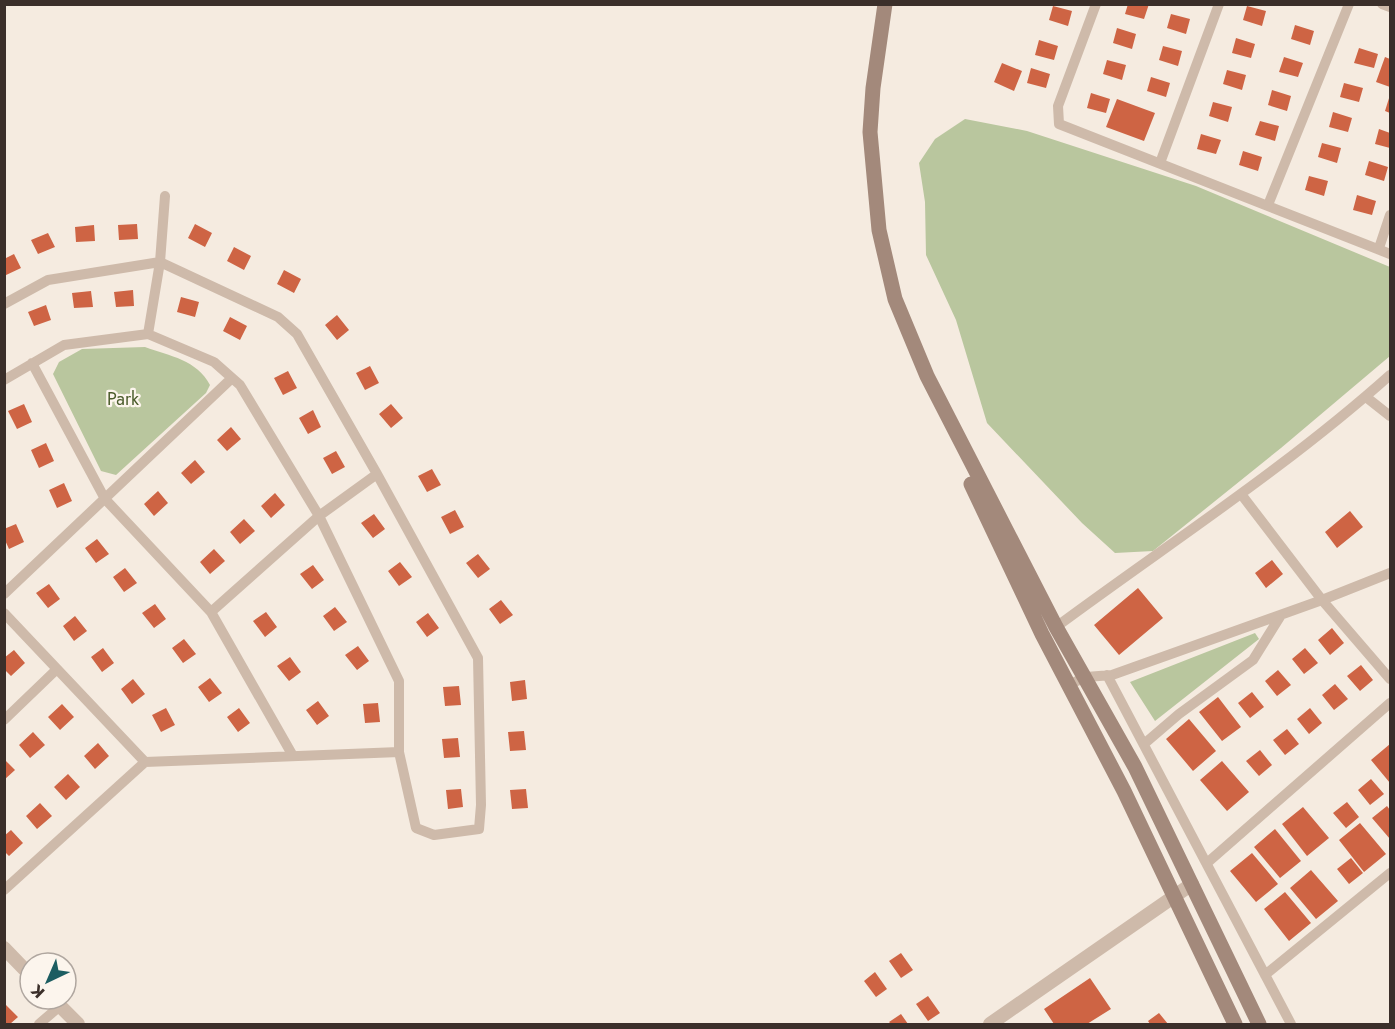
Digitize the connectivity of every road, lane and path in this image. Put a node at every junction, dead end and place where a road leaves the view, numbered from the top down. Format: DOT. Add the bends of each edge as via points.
graph roads {
  1 [pos="876,4"];
  2 [pos="885,4"];
  3 [pos="1096,4"];
  4 [pos="1219,4"];
  5 [pos="1349,4"];
  6 [pos="1382,4"];
  7 [pos="1390,7"];
  8 [pos="1160,163"];
  9 [pos="165,196"];
  10 [pos="1268,205"];
  11 [pos="1390,215"];
  12 [pos="1379,248"];
  13 [pos="1390,254"];
  14 [pos="160,262"];
  15 [pos="4,304"];
  16 [pos="148,334"];
  17 [pos="32,363"];
  18 [pos="1390,375"];
  19 [pos="232,378"];
  20 [pos="4,380"];
  21 [pos="1366,397"];
  22 [pos="1390,416"];
  23 [pos="377,474"];
  24 [pos="1241,494"];
  25 [pos="105,499"];
  26 [pos="319,516"];
  27 [pos="1390,573"];
  28 [pos="4,594"];
  29 [pos="1322,600"];
  30 [pos="211,612"];
  31 [pos="4,613"];
  32 [pos="1281,615"];
  33 [pos="1056,627"];
  34 [pos="57,669"];
  35 [pos="1107,675"];
  36 [pos="1086,678"];
  37 [pos="1390,679"];
  38 [pos="1068,685"];
  39 [pos="1390,704"];
  40 [pos="4,720"];
  41 [pos="1144,744"];
  42 [pos="399,752"];
  43 [pos="293,756"];
  44 [pos="145,762"];
  45 [pos="1207,863"];
  46 [pos="1390,873"];
  47 [pos="1192,884"];
  48 [pos="4,890"];
  49 [pos="1174,897"];
  50 [pos="4,948"];
  51 [pos="18,963"];
  52 [pos="1265,975"];
  53 [pos="49,1011"];
  54 [pos="65,1011"];
  55 [pos="39,1024"];
  56 [pos="78,1024"];
  57 [pos="990,1024"];
  58 [pos="1235,1024"];
  59 [pos="1259,1024"];
  60 [pos="1291,1024"];
  1 -- 38 [label="main road" via="863,104 863,148 873,239 887,299 907,350"];
  2 -- 33 [label="main road" via="870,132 879,230 895,299 927,376"];
  3 -- 8 [label="street" via="1058,106 1059,124"];
  4 -- 8 [label="street"];
  5 -- 10 [label="street"];
  6 -- 7 [label="street"];
  8 -- 10 [label="street"];
  9 -- 14 [label="street"];
  10 -- 12 [label="street"];
  11 -- 12 [label="street"];
  12 -- 13 [label="street"];
  14 -- 15 [label="street" via="48,280"];
  14 -- 16 [label="street"];
  14 -- 23 [label="street" via="278,317 297,334"];
  16 -- 17 [label="street" via="64,345"];
  16 -- 19 [label="street" via="214,362"];
  17 -- 20 [label="street"];
  17 -- 25 [label="street"];
  18 -- 21 [label="street"];
  19 -- 25 [label="street"];
  19 -- 26 [label="street" via="240,385"];
  21 -- 22 [label="street"];
  21 -- 24 [label="street"];
  23 -- 26 [label="street"];
  23 -- 42 [label="street" via="478,658 479,829 434,836 416,828"];
  24 -- 29 [label="street"];
  24 -- 33 [label="street"];
  25 -- 28 [label="street"];
  25 -- 30 [label="street"];
  26 -- 30 [label="street"];
  26 -- 42 [label="street" via="399,681"];
  27 -- 29 [label="street"];
  29 -- 32 [label="street"];
  29 -- 37 [label="street"];
  30 -- 43 [label="street"];
  31 -- 34 [label="street"];
  32 -- 35 [label="street"];
  32 -- 41 [label="street" via="1252,660"];
  33 -- 36 [label="main road"];
  34 -- 40 [label="street"];
  34 -- 44 [label="street"];
  35 -- 36 [label="street"];
  35 -- 41 [label="street"];
  36 -- 38 [label="street"];
  36 -- 47 [label="main road"];
  38 -- 49 [label="main road"];
  39 -- 45 [label="street"];
  41 -- 45 [label="street"];
  42 -- 43 [label="street"];
  43 -- 44 [label="street"];
  44 -- 48 [label="street"];
  45 -- 52 [label="street"];
  46 -- 52 [label="street"];
  47 -- 49 [label="street"];
  47 -- 59 [label="main road"];
  49 -- 57 [label="street"];
  49 -- 58 [label="main road"];
  50 -- 51 [label="street"];
  52 -- 60 [label="street"];
  53 -- 55 [label="street"];
  54 -- 56 [label="street"];
}
